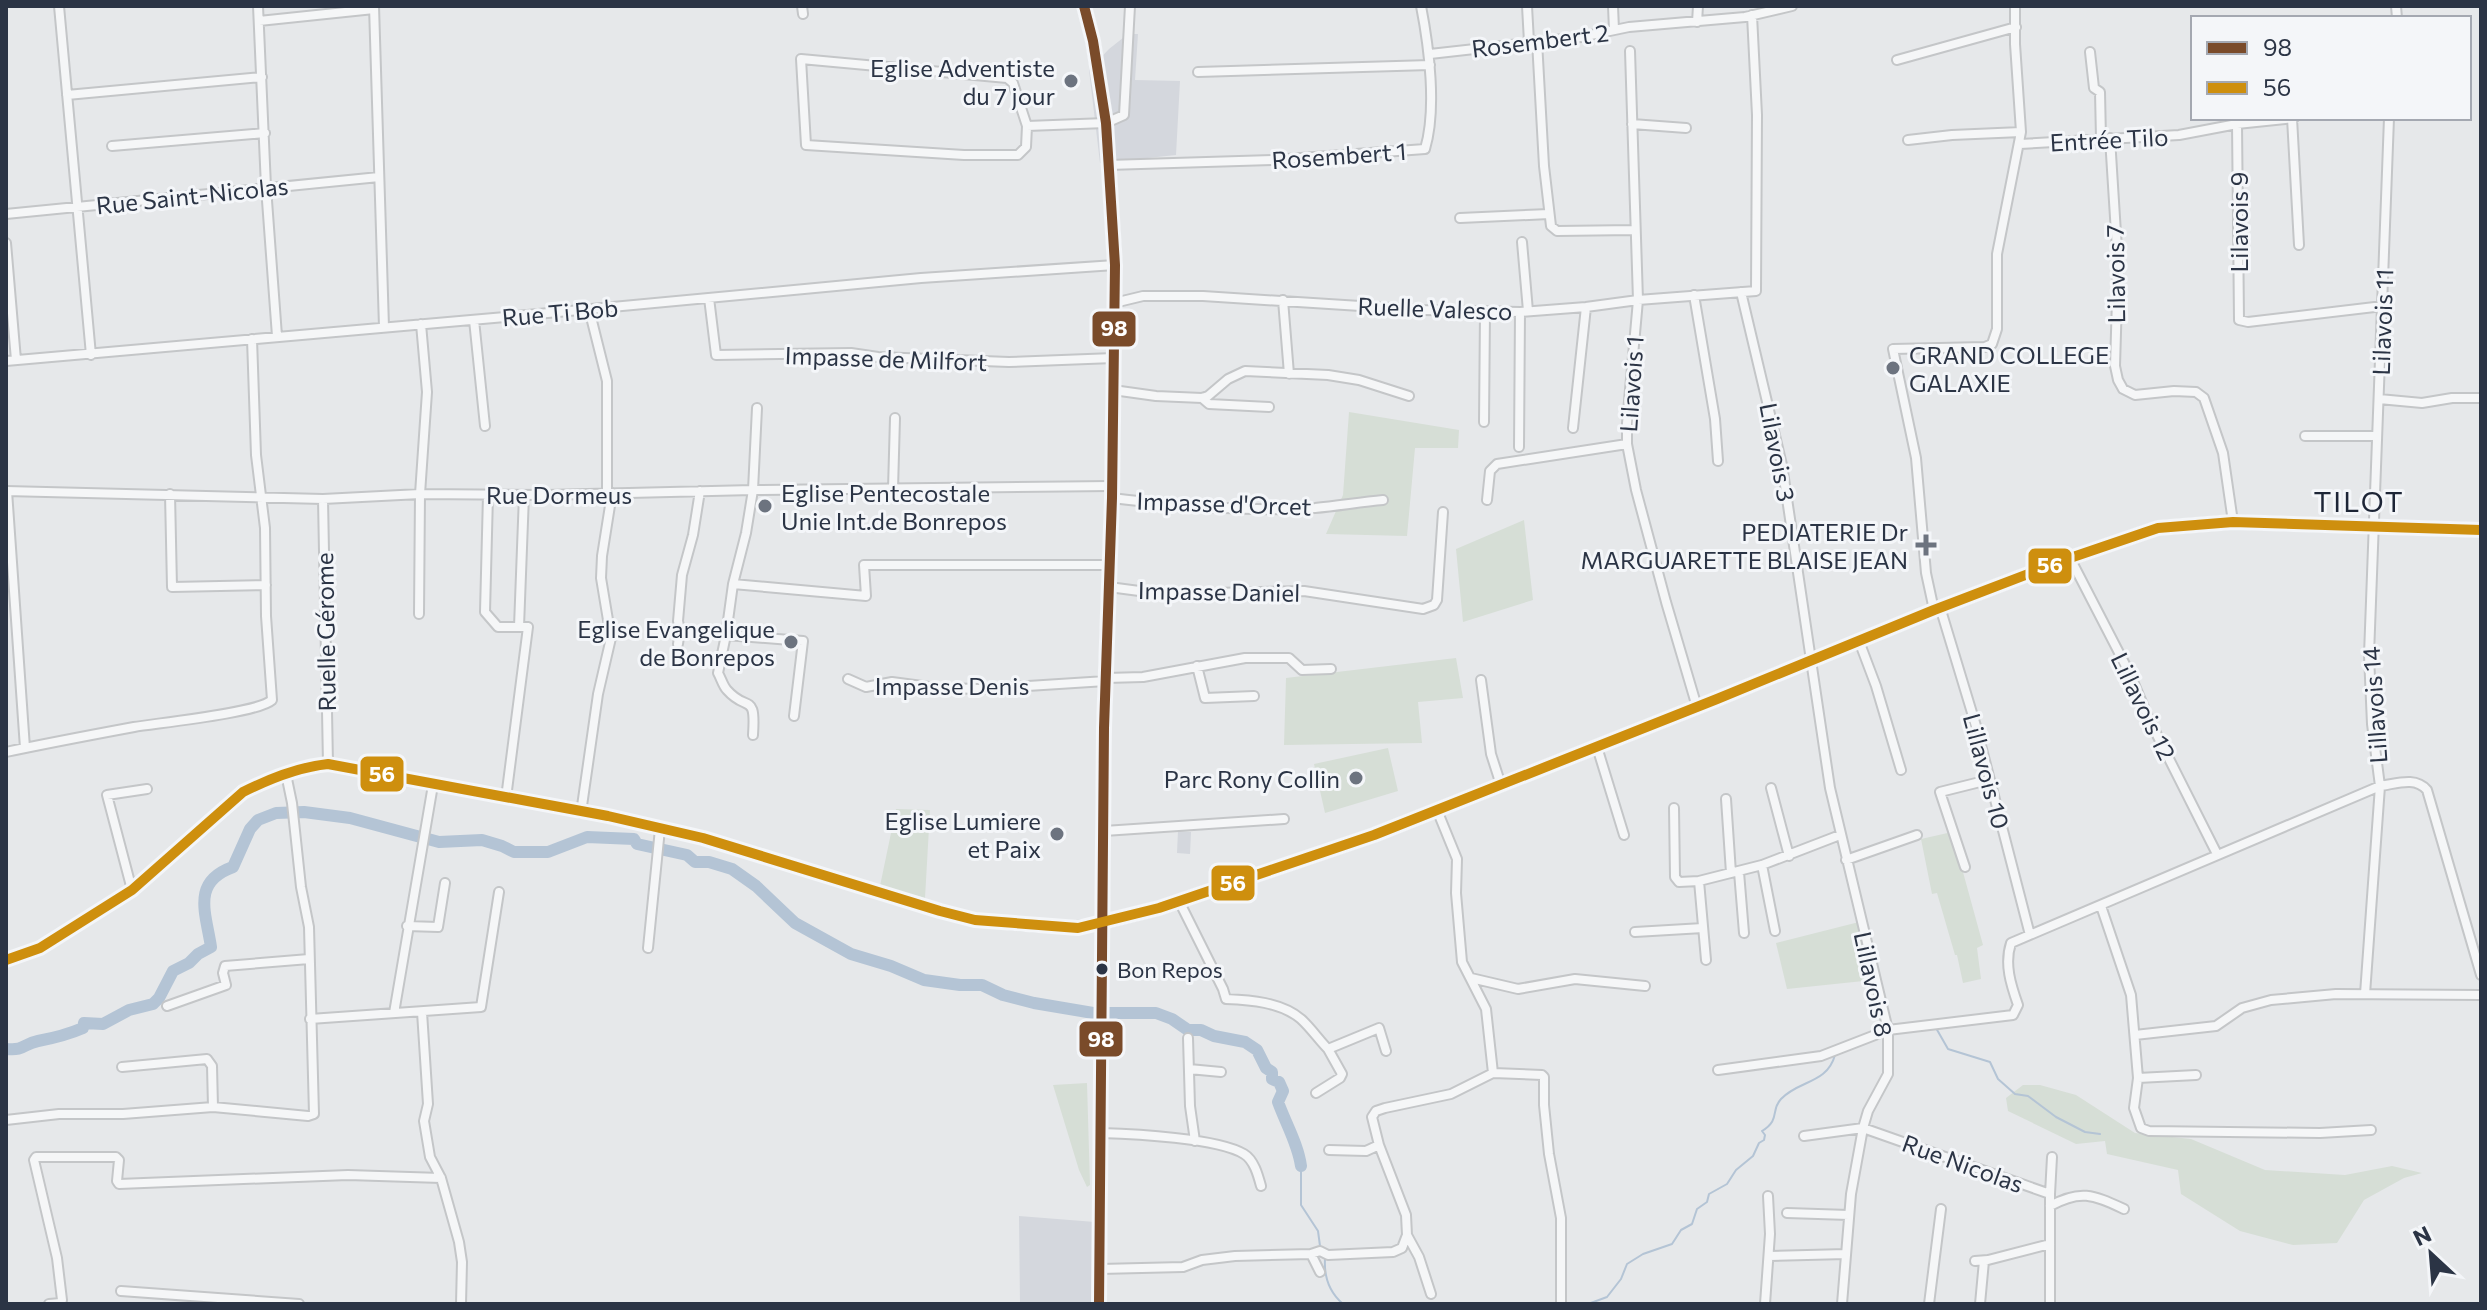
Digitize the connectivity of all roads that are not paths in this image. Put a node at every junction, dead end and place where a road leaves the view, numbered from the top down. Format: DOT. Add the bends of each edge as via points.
graph roads {
  1 [pos="59,6"];
  2 [pos="258,6"];
  3 [pos="1084,6"];
  4 [pos="1130,6"];
  5 [pos="1421,6"];
  6 [pos="1527,6"];
  7 [pos="1613,6"];
  8 [pos="1698,6"];
  9 [pos="1745,6"];
  10 [pos="1792,6"];
  11 [pos="2015,6"];
  12 [pos="374,7"];
  13 [pos="1748,16"];
  14 [pos="259,21"];
  15 [pos="1697,22"];
  16 [pos="2016,27"];
  17 [pos="1614,30"];
  18 [pos="1533,41"];
  19 [pos="1630,51"];
  20 [pos="2090,52"];
  21 [pos="1430,54"];
  22 [pos="1897,60"];
  23 [pos="1430,65"];
  24 [pos="1198,72"];
  25 [pos="262,77"];
  26 [pos="67,95"];
  27 [pos="2274,120"];
  28 [pos="2293,120"];
  29 [pos="2389,120"];
  30 [pos="1106,123"];
  31 [pos="1632,124"];
  32 [pos="2237,124"];
  33 [pos="1027,126"];
  34 [pos="1686,128"];
  35 [pos="2021,132"];
  36 [pos="265,133"];
  37 [pos="2105,138"];
  38 [pos="1908,140"];
  39 [pos="2020,144"];
  40 [pos="112,146"];
  41 [pos="1108,165"];
  42 [pos="379,177"];
  43 [pos="266,187"];
  44 [pos="78,207"];
  45 [pos="6,214"];
  46 [pos="1549,214"];
  47 [pos="1460,218"];
  48 [pos="1634,230"];
  49 [pos="1522,242"];
  50 [pos="6,243"];
  51 [pos="2299,245"];
  52 [pos="1115,265"];
  53 [pos="1741,292"];
  54 [pos="1694,295"];
  55 [pos="709,298"];
  56 [pos="1283,300"];
  57 [pos="1638,300"];
  58 [pos="1114,303"];
  59 [pos="2383,306"];
  60 [pos="1586,307"];
  61 [pos="589,309"];
  62 [pos="1485,312"];
  63 [pos="1524,312"];
  64 [pos="474,320"];
  65 [pos="421,324"];
  66 [pos="384,327"];
  67 [pos="277,336"];
  68 [pos="252,339"];
  69 [pos="91,355"];
  70 [pos="1114,358"];
  71 [pos="16,360"];
  72 [pos="6,361"];
  73 [pos="1289,374"];
  74 [pos="1113,390"];
  75 [pos="1409,396"];
  76 [pos="1202,398"];
  77 [pos="2481,398"];
  78 [pos="2379,399"];
  79 [pos="1269,407"];
  80 [pos="757,408"];
  81 [pos="895,418"];
  82 [pos="1484,422"];
  83 [pos="485,426"];
  84 [pos="1573,428"];
  85 [pos="2305,436"];
  86 [pos="2377,436"];
  87 [pos="1627,444"];
  88 [pos="1519,447"];
  89 [pos="1718,461"];
  90 [pos="893,489"];
  91 [pos="753,490"];
  92 [pos="7,491"];
  93 [pos="700,491"];
  94 [pos="1112,492"];
  95 [pos="170,494"];
  96 [pos="420,494"];
  97 [pos="609,494"];
  98 [pos="488,495"];
  99 [pos="524,495"];
  100 [pos="263,497"];
  101 [pos="323,499"];
  102 [pos="1383,500"];
  103 [pos="1487,500"];
  104 [pos="1443,512"];
  105 [pos="2233,522"];
  106 [pos="2373,525"];
  107 [pos="2481,530"];
  108 [pos="2070,558"];
  109 [pos="1109,565"];
  110 [pos="733,584"];
  111 [pos="266,585"];
  112 [pos="1109,587"];
  113 [pos="1937,609"];
  114 [pos="419,614"];
  115 [pos="519,627"];
  116 [pos="726,635"];
  117 [pos="1859,641"];
  118 [pos="678,644"];
  119 [pos="1811,661"];
  120 [pos="1197,666"];
  121 [pos="1331,669"];
  122 [pos="848,679"];
  123 [pos="1106,680"];
  124 [pos="1481,680"];
  125 [pos="1254,696"];
  126 [pos="1697,707"];
  127 [pos="794,716"];
  128 [pos="753,735"];
  129 [pos="1597,747"];
  130 [pos="25,748"];
  131 [pos="6,752"];
  132 [pos="328,764"];
  133 [pos="1901,770"];
  134 [pos="286,774"];
  135 [pos="1988,780"];
  136 [pos="433,785"];
  137 [pos="1501,785"];
  138 [pos="2380,786"];
  139 [pos="1771,788"];
  140 [pos="147,789"];
  141 [pos="506,798"];
  142 [pos="1726,799"];
  143 [pos="1674,808"];
  144 [pos="1437,810"];
  145 [pos="581,813"];
  146 [pos="1284,819"];
  147 [pos="1104,831"];
  148 [pos="660,834"];
  149 [pos="1624,835"];
  150 [pos="1840,835"];
  151 [pos="1917,835"];
  152 [pos="2217,854"];
  153 [pos="1789,856"];
  154 [pos="1846,860"];
  155 [pos="1762,865"];
  156 [pos="1965,867"];
  157 [pos="1735,872"];
  158 [pos="1699,881"];
  159 [pos="445,883"];
  160 [pos="132,890"];
  161 [pos="499,892"];
  162 [pos="1179,901"];
  163 [pos="2101,906"];
  164 [pos="1103,922"];
  165 [pos="407,926"];
  166 [pos="1703,928"];
  167 [pos="1775,931"];
  168 [pos="1635,932"];
  169 [pos="1744,933"];
  170 [pos="2030,935"];
  171 [pos="648,948"];
  172 [pos="309,959"];
  173 [pos="6,960"];
  174 [pos="1706,960"];
  175 [pos="2481,975"];
  176 [pos="1471,978"];
  177 [pos="1645,986"];
  178 [pos="2365,994"];
  179 [pos="2481,995"];
  180 [pos="167,1006"];
  181 [pos="422,1012"];
  182 [pos="394,1013"];
  183 [pos="310,1019"];
  184 [pos="1888,1030"];
  185 [pos="2135,1035"];
  186 [pos="1188,1038"];
  187 [pos="1328,1049"];
  188 [pos="1386,1051"];
  189 [pos="122,1067"];
  190 [pos="1189,1069"];
  191 [pos="1718,1070"];
  192 [pos="1221,1072"];
  193 [pos="1493,1073"];
  194 [pos="2196,1075"];
  195 [pos="2138,1078"];
  196 [pos="1316,1093"];
  197 [pos="213,1107"];
  198 [pos="6,1120"];
  199 [pos="1863,1128"];
  200 [pos="2371,1130"];
  201 [pos="1101,1133"];
  202 [pos="1804,1136"];
  203 [pos="1195,1141"];
  204 [pos="1379,1145"];
  205 [pos="1329,1150"];
  206 [pos="2052,1157"];
  207 [pos="441,1178"];
  208 [pos="1261,1186"];
  209 [pos="2050,1194"];
  210 [pos="1768,1196"];
  211 [pos="2050,1206"];
  212 [pos="1941,1209"];
  213 [pos="2124,1209"];
  214 [pos="1787,1213"];
  215 [pos="1849,1215"];
  216 [pos="1407,1235"];
  217 [pos="2050,1244"];
  218 [pos="1402,1248"];
  219 [pos="1415,1250"];
  220 [pos="1311,1254"];
  221 [pos="1846,1254"];
  222 [pos="1769,1256"];
  223 [pos="1100,1269"];
  224 [pos="1320,1272"];
  225 [pos="121,1291"];
  226 [pos="1431,1294"];
  227 [pos="49,1304"];
  228 [pos="299,1304"];
  229 [pos="461,1304"];
  230 [pos="1099,1304"];
  231 [pos="1561,1304"];
  232 [pos="1765,1304"];
  233 [pos="1842,1304"];
  234 [pos="1929,1304"];
  235 [pos="1980,1304"];
  236 [pos="2050,1304"];
  1 -- 26 [label="street"];
  2 -- 14 [label="street"];
  3 -- 30 [label="main road"];
  4 -- 30 [label="street" via="1124,115"];
  5 -- 21 [label="street, Rosembert 1"];
  6 -- 18 [label="street"];
  7 -- 17 [label="street"];
  8 -- 15 [label="street"];
  9 -- 13 [label="street"];
  10 -- 13 [label="street, Rosembert 2"];
  11 -- 16 [label="street"];
  12 -- 14 [label="street"];
  12 -- 42 [label="street"];
  13 -- 15 [label="street, Rosembert 2"];
  13 -- 53 [label="street, Ruelle Valesco" via="1757,115 1756,291"];
  14 -- 25 [label="street"];
  15 -- 17 [label="street, Rosembert 2"];
  16 -- 22 [label="street"];
  16 -- 35 [label="street"];
  17 -- 18 [label="street, Rosembert 2"];
  18 -- 21 [label="street, Rosembert 2"];
  18 -- 46 [label="street"];
  19 -- 31 [label="street, Lilavois 1"];
  20 -- 37 [label="street"];
  21 -- 23 [label="street, Rosembert 1"];
  23 -- 24 [label="street"];
  23 -- 41 [label="street, Rosembert 1" via="1425,149"];
  25 -- 26 [label="street"];
  25 -- 36 [label="street"];
  26 -- 44 [label="street"];
  27 -- 32 [label="street, Entrée Tilo"];
  28 -- 51 [label="street"];
  29 -- 59 [label="street, Lilavois 11"];
  30 -- 33 [label="street"];
  30 -- 41 [label="main road"];
  31 -- 34 [label="street"];
  31 -- 48 [label="street, Lilavois 1"];
  32 -- 37 [label="street, Entrée Tilo" via="2179,135"];
  32 -- 59 [label="street, Lilavois 9" via="2239,320"];
  33 -- 33 [label="street" via="1016,88 1007,78 801,59 806,145 1018,155 1026,147"];
  35 -- 38 [label="street"];
  35 -- 39 [label="street"];
  36 -- 40 [label="street"];
  36 -- 43 [label="street"];
  37 -- 39 [label="street, Entrée Tilo"];
  37 -- 105 [label="street, Lilavois 7" via="2118,265 2118,380 2135,395 2174,391 2196,392 2204,398 2223,453"];
  39 -- 113 [label="street, Lillavois 10" via="1997,254 1997,329 1992,344 1893,349 1916,458 1926,573"];
  41 -- 52 [label="main road"];
  42 -- 43 [label="street, Rue Saint-Nicolas"];
  42 -- 66 [label="street"];
  43 -- 44 [label="street, Rue Saint-Nicolas"];
  43 -- 67 [label="street"];
  44 -- 45 [label="street, Rue Saint-Nicolas"];
  44 -- 69 [label="street"];
  46 -- 47 [label="street"];
  46 -- 48 [label="street" via="1557,231"];
  48 -- 57 [label="street, Lilavois 1"];
  49 -- 63 [label="street"];
  50 -- 71 [label="street"];
  52 -- 55 [label="street, Rue Ti Bob"];
  52 -- 58 [label="main road"];
  53 -- 54 [label="street, Ruelle Valesco"];
  53 -- 119 [label="street, Lilavois 3" via="1782,465"];
  54 -- 57 [label="street, Ruelle Valesco"];
  54 -- 89 [label="street"];
  55 -- 61 [label="street, Rue Ti Bob"];
  55 -- 70 [label="street, Impasse de Milfort" via="716,355 851,353 1009,362"];
  56 -- 58 [label="street, Ruelle Valesco" via="1143,296"];
  56 -- 62 [label="street, Ruelle Valesco"];
  56 -- 73 [label="street"];
  57 -- 60 [label="street, Ruelle Valesco"];
  57 -- 87 [label="street, Lilavois 1"];
  58 -- 70 [label="main road"];
  59 -- 78 [label="street, Lilavois 11"];
  60 -- 63 [label="street, Ruelle Valesco"];
  60 -- 84 [label="street"];
  61 -- 64 [label="street, Rue Ti Bob"];
  61 -- 97 [label="street" via="607,381"];
  62 -- 63 [label="street, Ruelle Valesco"];
  62 -- 82 [label="street"];
  63 -- 88 [label="street"];
  64 -- 65 [label="street, Rue Ti Bob"];
  64 -- 83 [label="street"];
  65 -- 66 [label="street, Rue Ti Bob"];
  65 -- 96 [label="street" via="427,392"];
  66 -- 67 [label="street, Rue Ti Bob"];
  67 -- 68 [label="street, Rue Ti Bob"];
  68 -- 69 [label="street, Rue Ti Bob"];
  68 -- 100 [label="street" via="256,455"];
  69 -- 71 [label="street, Rue Ti Bob"];
  70 -- 74 [label="main road"];
  71 -- 72 [label="street, Rue Ti Bob"];
  73 -- 75 [label="street" via="1359,380"];
  73 -- 76 [label="street" via="1245,371"];
  74 -- 76 [label="street"];
  74 -- 94 [label="main road"];
  76 -- 79 [label="street" via="1209,404"];
  77 -- 78 [label="street" via="2422,403"];
  78 -- 86 [label="street, Lilavois 11"];
  80 -- 91 [label="street"];
  81 -- 90 [label="street"];
  85 -- 86 [label="street"];
  86 -- 106 [label="street, Lilavois 11"];
  87 -- 103 [label="street" via="1497,464 1489,475"];
  87 -- 126 [label="street, Lilavois 1"];
  90 -- 91 [label="street, Rue Dormeus"];
  90 -- 94 [label="street, Rue Dormeus"];
  91 -- 93 [label="street, Rue Dormeus"];
  91 -- 110 [label="street"];
  92 -- 95 [label="street, Rue Dormeus"];
  92 -- 130 [label="street"];
  93 -- 97 [label="street, Rue Dormeus"];
  93 -- 118 [label="street" via="682,575"];
  94 -- 102 [label="street, Impasse d'Orcet" via="1179,506 1318,507"];
  94 -- 109 [label="main road"];
  95 -- 100 [label="street, Rue Dormeus"];
  95 -- 111 [label="street" via="172,587"];
  96 -- 98 [label="street, Rue Dormeus"];
  96 -- 101 [label="street, Rue Dormeus"];
  96 -- 114 [label="street"];
  97 -- 99 [label="street, Rue Dormeus"];
  97 -- 145 [label="street" via="601,578 611,638"];
  98 -- 99 [label="street, Rue Dormeus"];
  98 -- 115 [label="street" via="485,612 498,627"];
  99 -- 115 [label="street"];
  100 -- 101 [label="street, Rue Dormeus"];
  100 -- 111 [label="street"];
  101 -- 132 [label="street, Ruelle Gérome"];
  104 -- 112 [label="street, Impasse Daniel" via="1437,600 1423,609 1304,591 1162,594"];
  105 -- 106 [label="main road"];
  105 -- 108 [label="main road" via="2158,528"];
  106 -- 107 [label="main road"];
  106 -- 138 [label="street, Lillavois 14" via="2369,682"];
  108 -- 113 [label="main road"];
  108 -- 152 [label="street, Lillavois 12"];
  109 -- 110 [label="street" via="864,565 866,596"];
  109 -- 112 [label="main road"];
  110 -- 116 [label="street"];
  111 -- 130 [label="street" via="273,696 269,703"];
  112 -- 123 [label="main road"];
  113 -- 117 [label="main road"];
  113 -- 135 [label="street, Lillavois 10"];
  115 -- 141 [label="street" via="528,627"];
  116 -- 127 [label="street" via="803,641"];
  116 -- 128 [label="street" via="718,673 727,690 750,704"];
  117 -- 119 [label="main road"];
  117 -- 133 [label="street"];
  119 -- 126 [label="main road"];
  119 -- 150 [label="street, Lillavois 8"];
  120 -- 121 [label="street, Impasse Denis" via="1289,658 1302,670"];
  120 -- 123 [label="street, Impasse Denis"];
  120 -- 125 [label="street" via="1205,698"];
  122 -- 123 [label="street, Impasse Denis" via="866,687 892,682 982,689"];
  123 -- 147 [label="main road"];
  124 -- 137 [label="street" via="1491,754"];
  126 -- 129 [label="main road"];
  129 -- 137 [label="main road"];
  129 -- 149 [label="street"];
  130 -- 131 [label="street"];
  132 -- 134 [label="street"];
  132 -- 136 [label="street"];
  134 -- 160 [label="street" via="243,792"];
  134 -- 172 [label="street"];
  135 -- 156 [label="street" via="1940,792"];
  135 -- 170 [label="street, Lillavois 10"];
  136 -- 141 [label="street"];
  136 -- 165 [label="street"];
  137 -- 144 [label="main road"];
  138 -- 152 [label="street"];
  138 -- 175 [label="street, Lillavois 14" via="2414,781 2427,790"];
  138 -- 178 [label="street"];
  139 -- 153 [label="street"];
  140 -- 160 [label="street" via="107,795"];
  141 -- 145 [label="street"];
  142 -- 157 [label="street"];
  143 -- 158 [label="street" via="1675,877 1679,882"];
  144 -- 162 [label="main road"];
  144 -- 176 [label="street" via="1457,859 1462,962"];
  145 -- 148 [label="street" via="608,816"];
  146 -- 147 [label="street"];
  147 -- 164 [label="main road"];
  148 -- 164 [label="street" via="703,838 975,920 1078,928"];
  148 -- 171 [label="street"];
  150 -- 153 [label="street"];
  150 -- 154 [label="street, Lillavois 8"];
  151 -- 154 [label="street"];
  152 -- 163 [label="street"];
  153 -- 155 [label="street"];
  154 -- 184 [label="street, Lillavois 8"];
  155 -- 157 [label="street"];
  155 -- 167 [label="street"];
  157 -- 158 [label="street"];
  157 -- 169 [label="street"];
  158 -- 166 [label="street"];
  159 -- 165 [label="street" via="438,927"];
  160 -- 173 [label="street" via="40,948"];
  161 -- 181 [label="street" via="481,1007"];
  162 -- 164 [label="main road"];
  162 -- 187 [label="street" via="1226,999 1283,1009 1301,1019"];
  163 -- 170 [label="street"];
  163 -- 185 [label="street" via="2131,995"];
  164 -- 201 [label="main road"];
  165 -- 182 [label="street"];
  166 -- 168 [label="street"];
  166 -- 174 [label="street"];
  170 -- 184 [label="street" via="2009,946 2009,980 2018,1005 2013,1015"];
  172 -- 180 [label="street" via="225,966 226,985"];
  172 -- 183 [label="street"];
  176 -- 177 [label="street" via="1518,989 1575,979"];
  176 -- 193 [label="street" via="1486,1009"];
  178 -- 179 [label="street"];
  178 -- 185 [label="street" via="2271,1000 2242,1008 2216,1026"];
  181 -- 182 [label="street"];
  181 -- 207 [label="street" via="428,1104 424,1121 432,1164"];
  182 -- 183 [label="street"];
  183 -- 197 [label="street" via="312,1116"];
  184 -- 191 [label="street" via="1821,1056"];
  184 -- 199 [label="street, Lillavois 8" via="1888,1074"];
  185 -- 195 [label="street"];
  186 -- 190 [label="street"];
  187 -- 188 [label="street" via="1379,1028"];
  187 -- 196 [label="street" via="1342,1074"];
  189 -- 197 [label="street" via="207,1059 212,1066"];
  190 -- 192 [label="street"];
  190 -- 203 [label="street"];
  193 -- 204 [label="street" via="1451,1094 1376,1111 1372,1117"];
  193 -- 231 [label="street" via="1544,1077 1549,1154 1561,1218"];
  194 -- 195 [label="street"];
  195 -- 200 [label="street" via="2135,1115 2141,1128 2149,1131"];
  197 -- 198 [label="street"];
  199 -- 202 [label="street"];
  199 -- 209 [label="street, Rue Nicolas"];
  199 -- 215 [label="street, Lillavois 8"];
  201 -- 203 [label="street"];
  201 -- 223 [label="main road"];
  203 -- 208 [label="street" via="1245,1154"];
  204 -- 205 [label="street" via="1366,1151"];
  204 -- 216 [label="street" via="1406,1215"];
  206 -- 209 [label="street"];
  207 -- 227 [label="street" via="348,1175 119,1184 116,1157 36,1157 62,1300"];
  207 -- 229 [label="street" via="459,1242"];
  209 -- 211 [label="street, Rue Nicolas"];
  210 -- 222 [label="street"];
  211 -- 213 [label="street" via="2069,1196 2089,1195"];
  211 -- 217 [label="street, Rue Nicolas"];
  212 -- 234 [label="street"];
  214 -- 215 [label="street"];
  215 -- 221 [label="street, Lillavois 8"];
  216 -- 218 [label="street"];
  216 -- 219 [label="street"];
  217 -- 235 [label="street" via="1980,1261"];
  217 -- 236 [label="street, Rue Nicolas"];
  218 -- 219 [label="street"];
  218 -- 220 [label="street"];
  219 -- 226 [label="street"];
  220 -- 223 [label="street"];
  220 -- 224 [label="street"];
  221 -- 222 [label="street"];
  221 -- 233 [label="street, Lillavois 8"];
  222 -- 232 [label="street"];
  223 -- 230 [label="main road"];
  225 -- 228 [label="street"];
}
